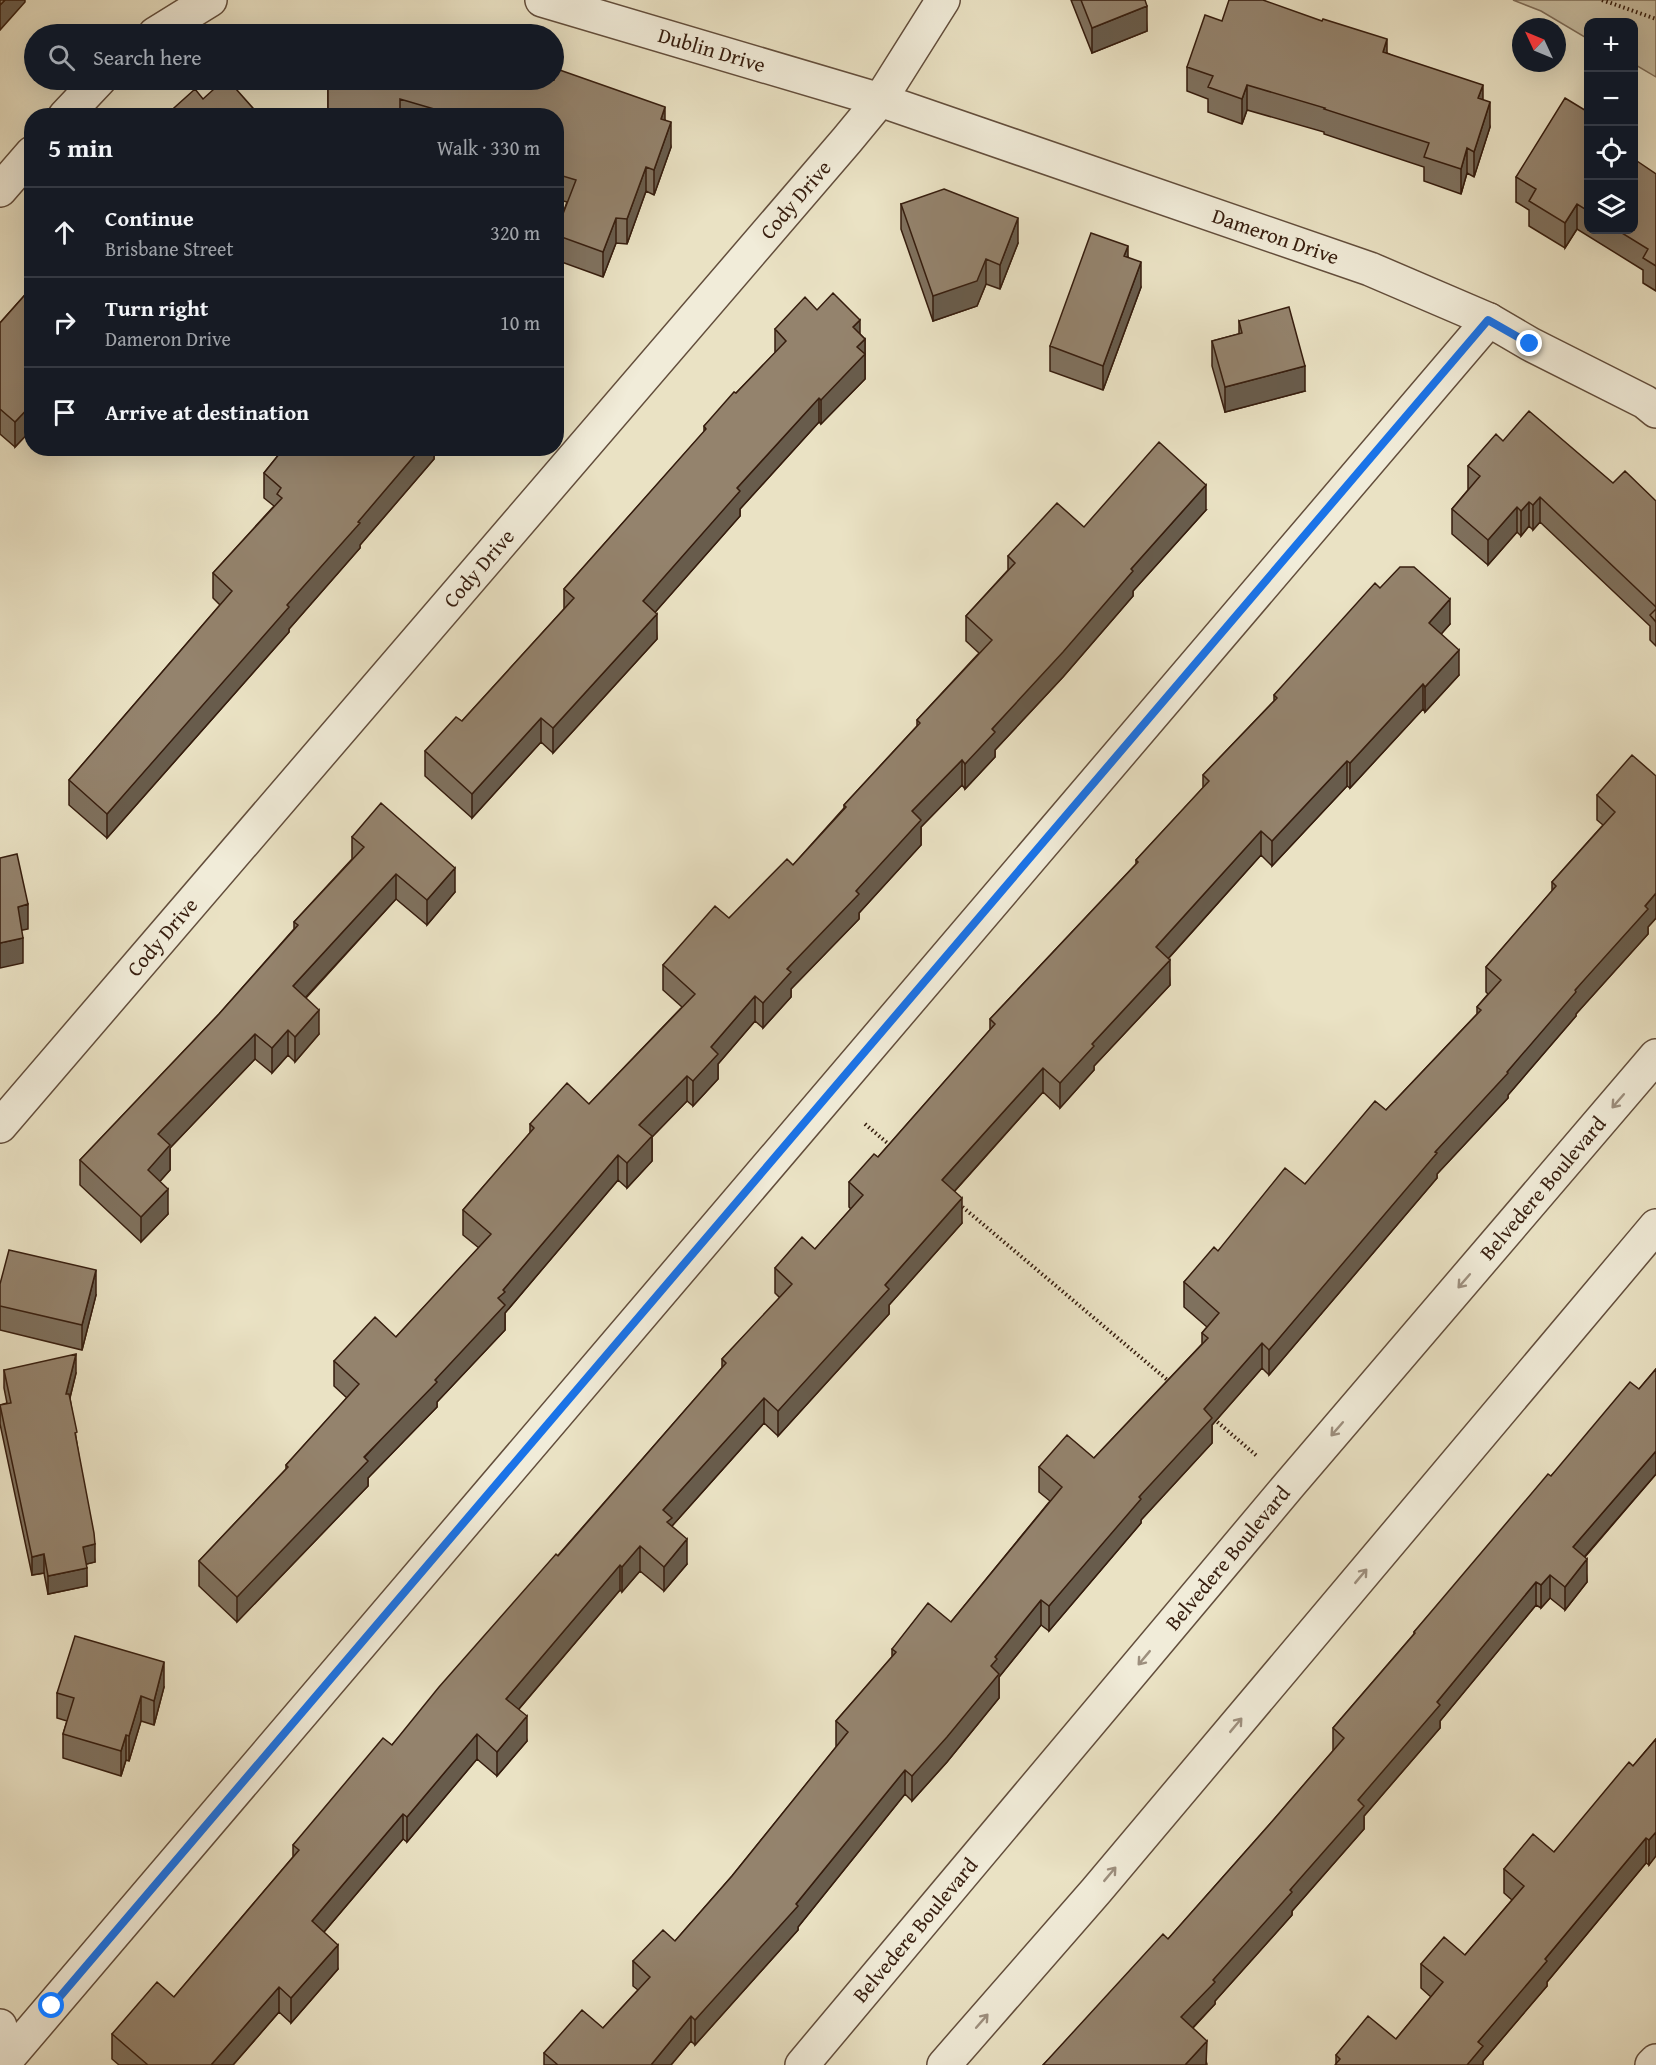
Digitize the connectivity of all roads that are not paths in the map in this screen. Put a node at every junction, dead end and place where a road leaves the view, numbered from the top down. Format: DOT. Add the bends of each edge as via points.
graph roads {
  1 [pos="210,0"];
  2 [pos="542,0"];
  3 [pos="943,0"];
  4 [pos="171,24"];
  5 [pos="90,90"];
  6 [pos="880,100"];
  7 [pos="73,108"];
  8 [pos="24,162"];
  9 [pos="0,190"];
  10 [pos="1488,320"];
  11 [pos="1656,411"];
  12 [pos="1656,1056"];
  13 [pos="0,1126"];
  14 [pos="1656,1226"];
  15 [pos="0,2026"];
  16 [pos="1656,2061"];
  17 [pos="4,2064"];
  18 [pos="802,2065"];
  19 [pos="944,2065"];
  20 [pos="1652,2065"];
  1 -- 4 [label="street"];
  2 -- 6 [label="street, Dublin Drive"];
  3 -- 6 [label="street, Cody Drive"];
  5 -- 7 [label="street"];
  6 -- 10 [label="street, Dameron Drive" via="1370,270"];
  6 -- 13 [label="street, Cody Drive"];
  8 -- 9 [label="street"];
  10 -- 11 [label="street, Dameron Drive"];
  10 -- 17 [label="street"];
  12 -- 18 [label="street, Belvedere Boulevard, one-way"];
  19 -- 14 [label="street, one-way" via="1096,1891"];
  15 -- 17 [label="street"];
  16 -- 20 [label="street"];
}
